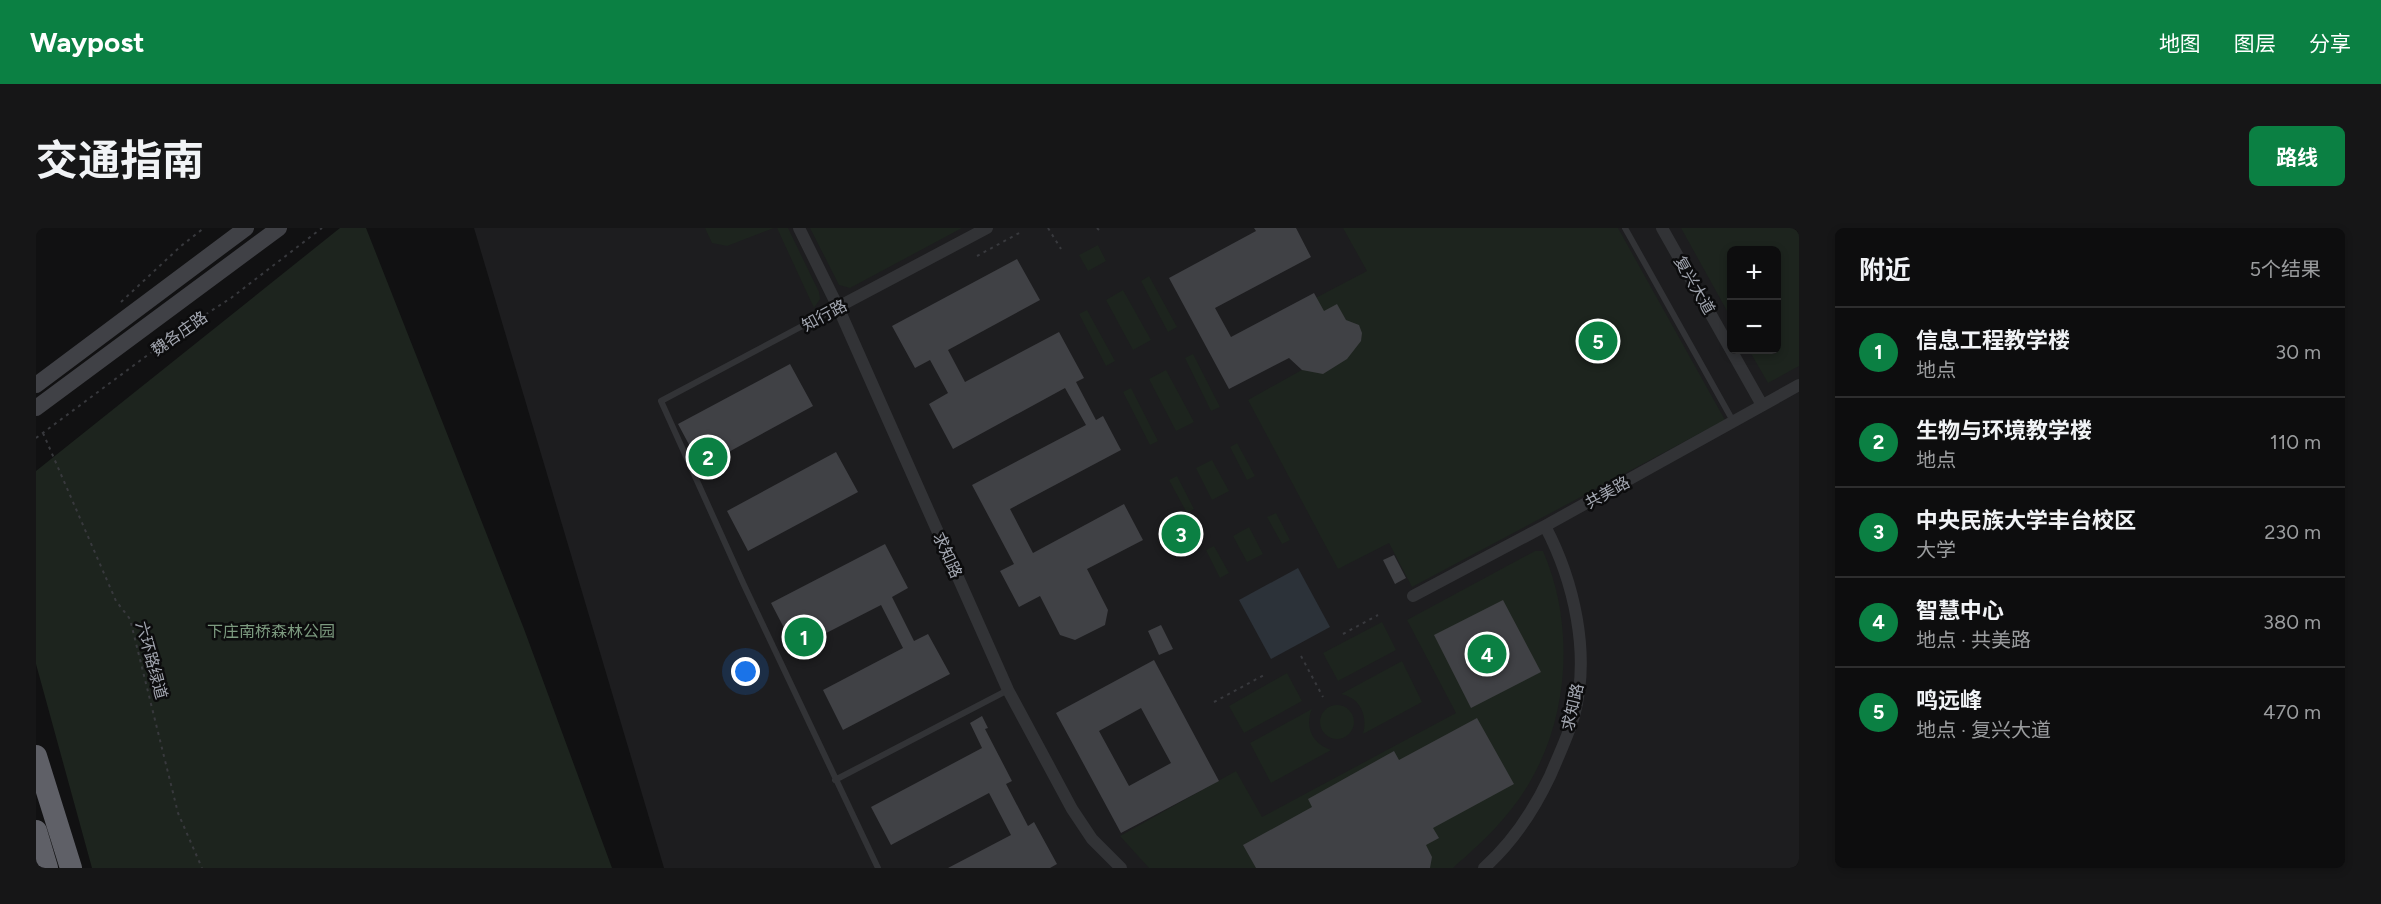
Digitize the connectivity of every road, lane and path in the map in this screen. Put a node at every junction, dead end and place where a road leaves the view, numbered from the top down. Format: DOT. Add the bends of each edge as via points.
graph roads {
  1 [pos="204,228"];
  2 [pos="246,228"];
  3 [pos="279,228"];
  4 [pos="322,228"];
  5 [pos="799,228"];
  6 [pos="987,228"];
  7 [pos="1048,228"];
  8 [pos="1625,228"];
  9 [pos="1662,228"];
  10 [pos="1021,232"];
  11 [pos="1060,249"];
  12 [pos="977,256"];
  13 [pos="117,305"];
  14 [pos="838,307"];
  15 [pos="1799,385"];
  16 [pos="36,386"];
  17 [pos="1762,405"];
  18 [pos="36,408"];
  19 [pos="1733,422"];
  20 [pos="43,433"];
  21 [pos="36,438"];
  22 [pos="1545,526"];
  23 [pos="1413,596"];
  24 [pos="1377,615"];
  25 [pos="1343,634"];
  26 [pos="1301,656"];
  27 [pos="1266,674"];
  28 [pos="1008,690"];
  29 [pos="1323,698"];
  30 [pos="1214,702"];
  31 [pos="36,756"];
  32 [pos="835,780"];
  33 [pos="36,831"];
  34 [pos="48,868"];
  35 [pos="71,868"];
  36 [pos="202,868"];
  37 [pos="878,868"];
  38 [pos="1121,868"];
  39 [pos="1484,868"];
  1 -- 13 [label="path"];
  2 -- 16 [label="main road"];
  3 -- 18 [label="main road, 魏各庄路"];
  4 -- 20 [label="path, 魏各庄路"];
  5 -- 14 [label="street, 求知路"];
  6 -- 14 [label="street, 知行路"];
  7 -- 11 [label="path"];
  8 -- 19 [label="lane"];
  9 -- 17 [label="street, 复兴大道"];
  10 -- 12 [label="path"];
  14 -- 28 [label="street, 求知路"];
  14 -- 32 [label="lane, 知行路" via="660,401"];
  15 -- 17 [label="street, 共美路"];
  17 -- 19 [label="street, 共美路"];
  19 -- 22 [label="street, 共美路"];
  20 -- 21 [label="path, 魏各庄路"];
  20 -- 36 [label="path, 六环路绿道" via="116,601 130,619 178,813"];
  22 -- 23 [label="street, 共美路"];
  22 -- 39 [label="street, 求知路" via="1558,551 1574,608 1579,677 1574,716 1539,799 1515,834"];
  24 -- 25 [label="path"];
  26 -- 29 [label="path"];
  27 -- 30 [label="path"];
  28 -- 32 [label="lane"];
  28 -- 38 [label="street, 求知路" via="1072,809 1092,839"];
  31 -- 35 [label="highway"];
  32 -- 37 [label="lane"];
  33 -- 34 [label="highway"];
}
